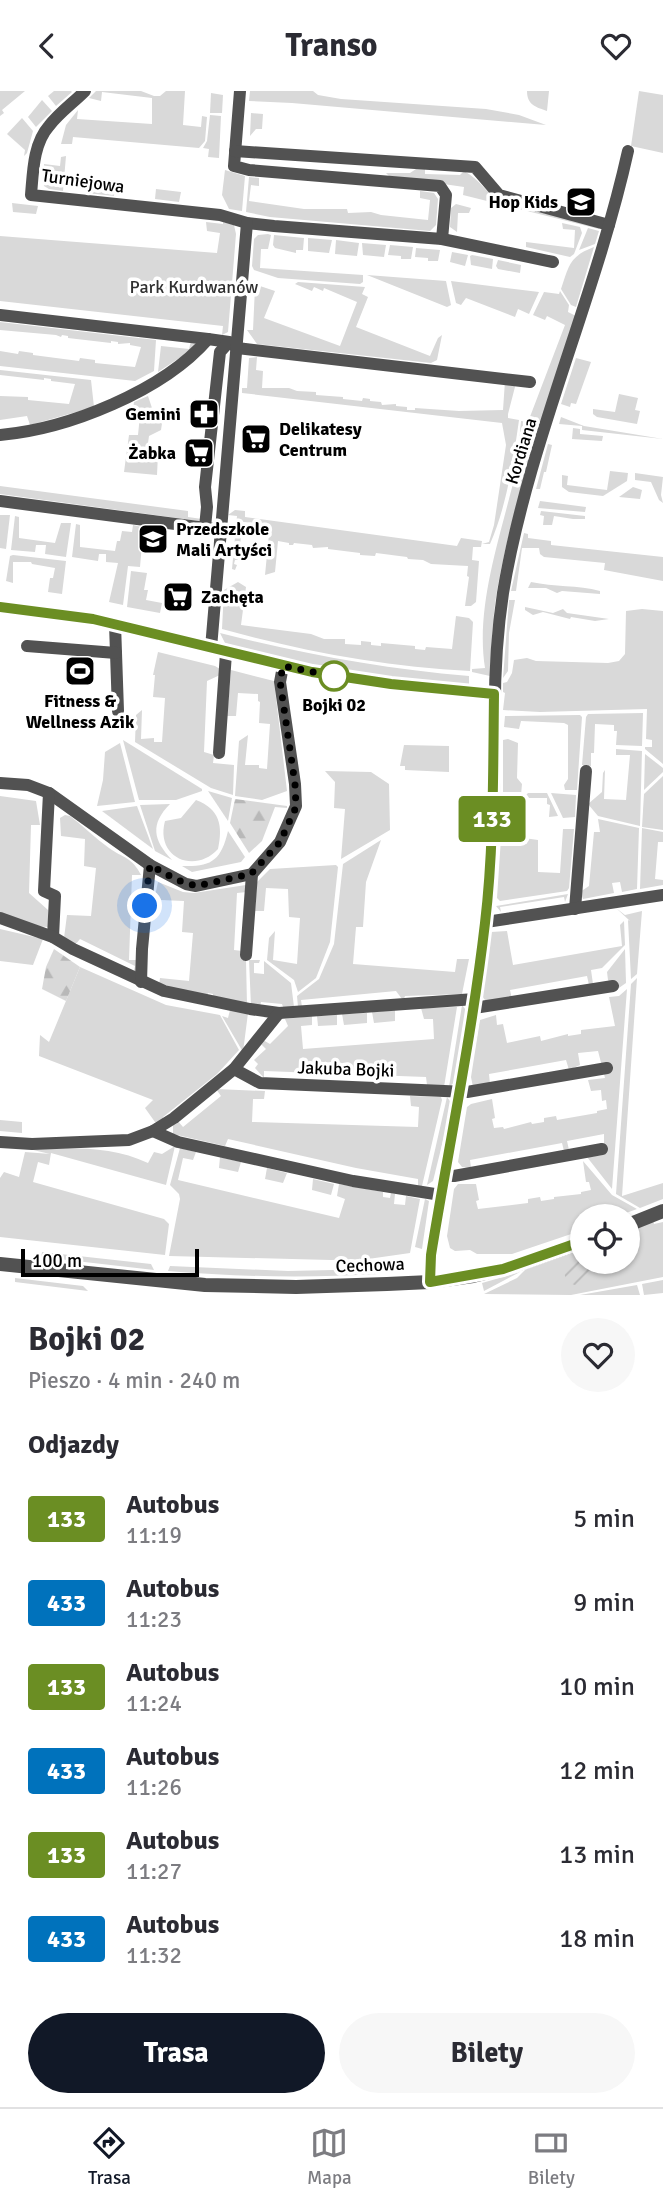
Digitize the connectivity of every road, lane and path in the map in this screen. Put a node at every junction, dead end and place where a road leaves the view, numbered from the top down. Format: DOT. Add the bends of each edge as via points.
graph roads {
  1 [pos="85,91"];
  2 [pos="240,91"];
  3 [pos="235,151"];
  4 [pos="628,151"];
  5 [pos="247,223"];
  6 [pos="609,225"];
  7 [pos="442,239"];
  8 [pos="553,262"];
  9 [pos="0,314"];
  10 [pos="208,339"];
  11 [pos="233,345"];
  12 [pos="530,382"];
  13 [pos="0,435"];
  14 [pos="0,501"];
  15 [pos="205,527"];
  16 [pos="221,530"];
  17 [pos="0,607"];
  18 [pos="115,624"];
  19 [pos="27,646"];
  20 [pos="211,648"];
  21 [pos="116,653"];
  22 [pos="226,653"];
  23 [pos="283,666"];
  24 [pos="494,694"];
  25 [pos="118,711"];
  26 [pos="219,753"];
  27 [pos="586,771"];
  28 [pos="0,783"];
  29 [pos="49,793"];
  30 [pos="150,865"];
  31 [pos="251,874"];
  32 [pos="663,895"];
  33 [pos="575,909"];
  34 [pos="0,918"];
  35 [pos="486,922"];
  36 [pos="53,937"];
  37 [pos="246,955"];
  38 [pos="141,982"];
  39 [pos="613,986"];
  40 [pos="474,1004"];
  41 [pos="279,1013"];
  42 [pos="607,1068"];
  43 [pos="234,1069"];
  44 [pos="461,1092"];
  45 [pos="153,1131"];
  46 [pos="0,1142"];
  47 [pos="602,1149"];
  48 [pos="444,1175"];
  49 [pos="441,1195"];
  50 [pos="663,1211"];
  51 [pos="640,1220"];
  52 [pos="570,1246"];
  53 [pos="0,1264"];
  54 [pos="430,1282"];
  55 [pos="205,1290"];
  1 -- 5 [label="street, Turniejowa" via="47,127 34,164 31,195 220,215"];
  2 -- 3 [label="street"];
  3 -- 6 [label="street" via="475,167 499,195"];
  3 -- 7 [label="street" via="234,166 249,170 440,187 446,195"];
  4 -- 6 [label="street, Kordiana"];
  5 -- 7 [label="street"];
  5 -- 11 [label="street"];
  6 -- 24 [label="street, Kordiana" via="517,526 503,594"];
  7 -- 8 [label="street"];
  9 -- 10 [label="street"];
  10 -- 11 [label="street"];
  10 -- 13 [label="street" via="158,379 98,411 55,426"];
  11 -- 12 [label="street"];
  11 -- 15 [label="street" via="220,352"];
  11 -- 16 [label="street"];
  14 -- 15 [label="street"];
  15 -- 16 [label="street"];
  16 -- 20 [label="street"];
  17 -- 18 [label="street"];
  18 -- 20 [label="street"];
  18 -- 21 [label="street"];
  19 -- 21 [label="street"];
  20 -- 22 [label="street"];
  21 -- 25 [label="street"];
  22 -- 23 [label="street"];
  22 -- 26 [label="street"];
  23 -- 24 [label="street" via="391,684"];
  23 -- 31 [label="street" via="280,681 296,807 280,842"];
  24 -- 35 [label="street"];
  27 -- 33 [label="street"];
  28 -- 29 [label="street" via="28,785"];
  29 -- 30 [label="street"];
  29 -- 36 [label="street" via="44,891 55,896"];
  30 -- 31 [label="street" via="196,886"];
  30 -- 38 [label="street"];
  31 -- 37 [label="street"];
  32 -- 33 [label="street"];
  33 -- 35 [label="street"];
  34 -- 36 [label="street"];
  35 -- 40 [label="street"];
  36 -- 38 [label="street"];
  38 -- 41 [label="street" via="177,996"];
  39 -- 40 [label="street"];
  40 -- 41 [label="street"];
  40 -- 44 [label="street"];
  41 -- 43 [label="street"];
  42 -- 44 [label="street, Jakuba Bojki"];
  43 -- 44 [label="street, Jakuba Bojki" via="260,1083"];
  43 -- 45 [label="street"];
  44 -- 48 [label="street"];
  45 -- 46 [label="street" via="129,1140"];
  45 -- 49 [label="street" via="178,1142 340,1178"];
  47 -- 48 [label="street"];
  48 -- 49 [label="street"];
  49 -- 54 [label="street"];
  50 -- 51 [label="street"];
  52 -- 54 [label="street, Cechowa" via="503,1269"];
  53 -- 55 [label="street, Cechowa"];
  54 -- 55 [label="street, Cechowa"];
}
